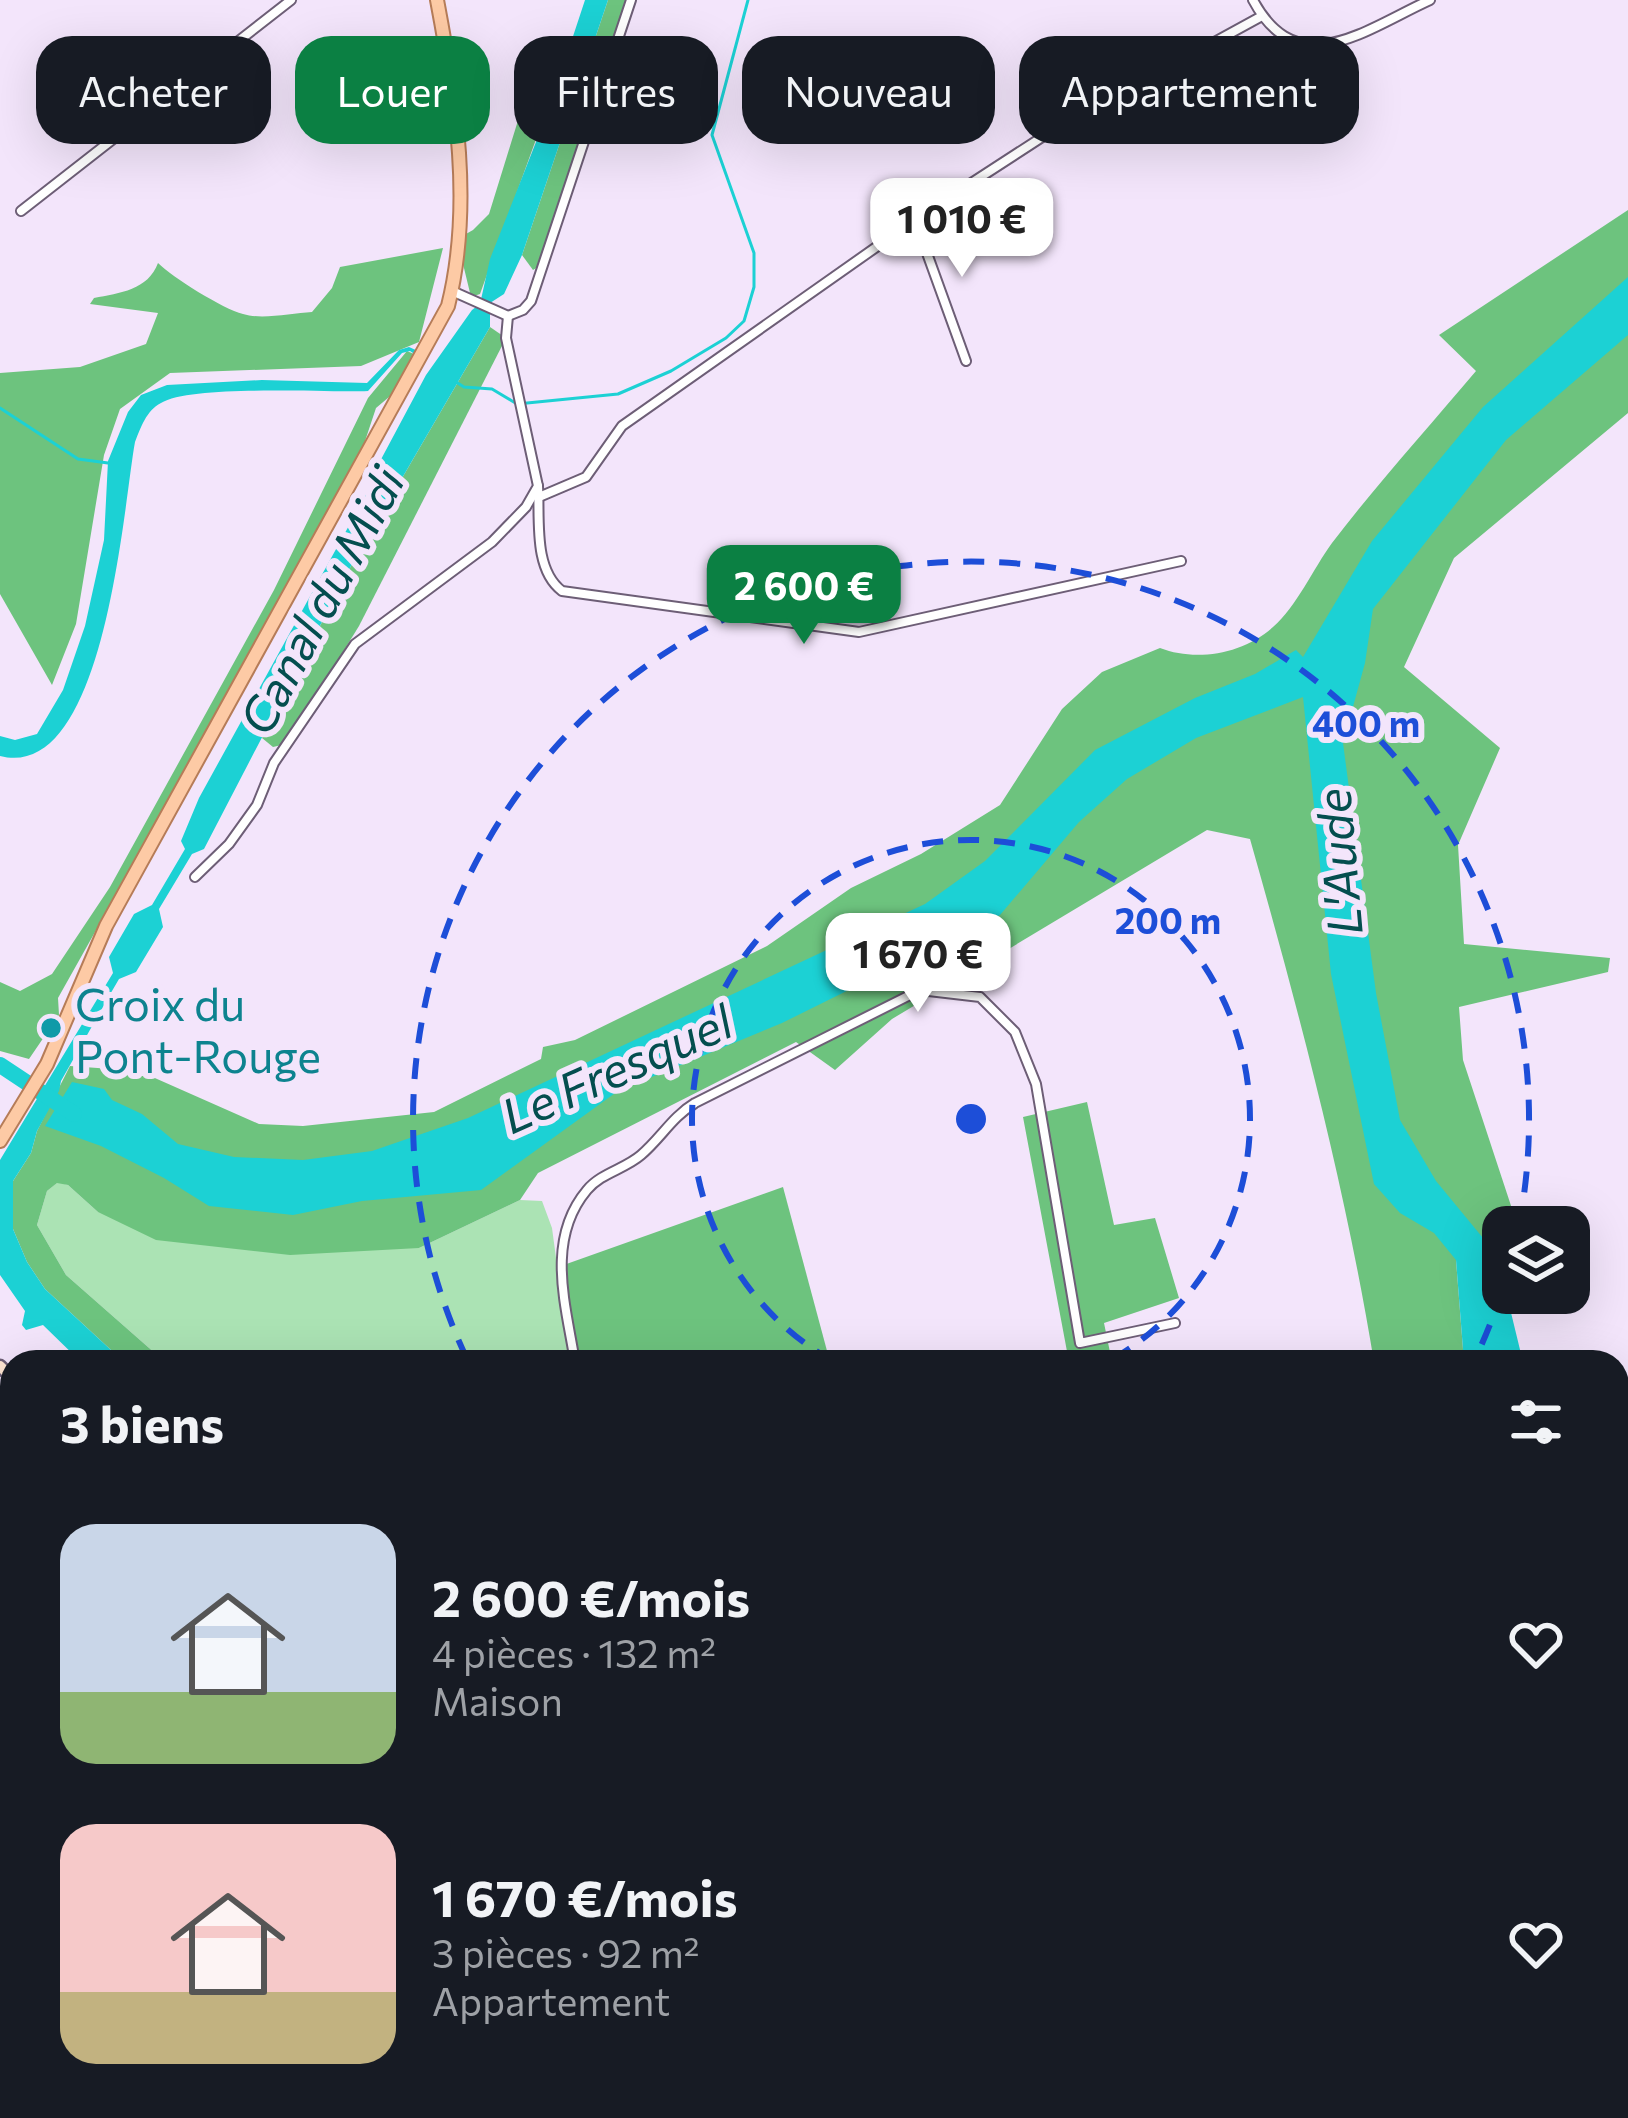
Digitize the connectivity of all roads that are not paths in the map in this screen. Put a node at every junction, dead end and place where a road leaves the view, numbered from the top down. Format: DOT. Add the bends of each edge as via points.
graph roads {
  1 [pos="291,0"];
  2 [pos="442,0"];
  3 [pos="631,0"];
  4 [pos="1253,0"];
  5 [pos="1430,0"];
  6 [pos="1262,16"];
  7 [pos="21,211"];
  8 [pos="915,220"];
  9 [pos="452,291"];
  10 [pos="508,316"];
  11 [pos="966,361"];
  12 [pos="538,485"];
  13 [pos="539,497"];
  14 [pos="1181,561"];
  15 [pos="195,877"];
  16 [pos="4,1135"];
  17 [pos="1175,1323"];
  18 [pos="573,1350"];
  1 -- 7 [label="street"];
  2 -- 9 [label="main road" via="461,165"];
  3 -- 10 [label="street" via="531,301"];
  4 -- 6 [label="street"];
  5 -- 6 [label="street" via="1324,48 1298,44"];
  6 -- 8 [label="street" via="1049,132"];
  8 -- 11 [label="street"];
  8 -- 13 [label="street" via="622,426 586,477"];
  9 -- 10 [label="street"];
  9 -- 16 [label="main road" via="431,343 92,952 47,1064"];
  10 -- 12 [label="street"];
  12 -- 13 [label="street"];
  12 -- 15 [label="street" via="492,542 355,644 274,763 256,806"];
  13 -- 14 [label="street" via="542,562 562,591 859,632"];
  17 -- 18 [label="street" via="1079,1343 1036,1084 1015,1032 980,997 920,990 695,1103 640,1157 587,1190 562,1240"];
}
